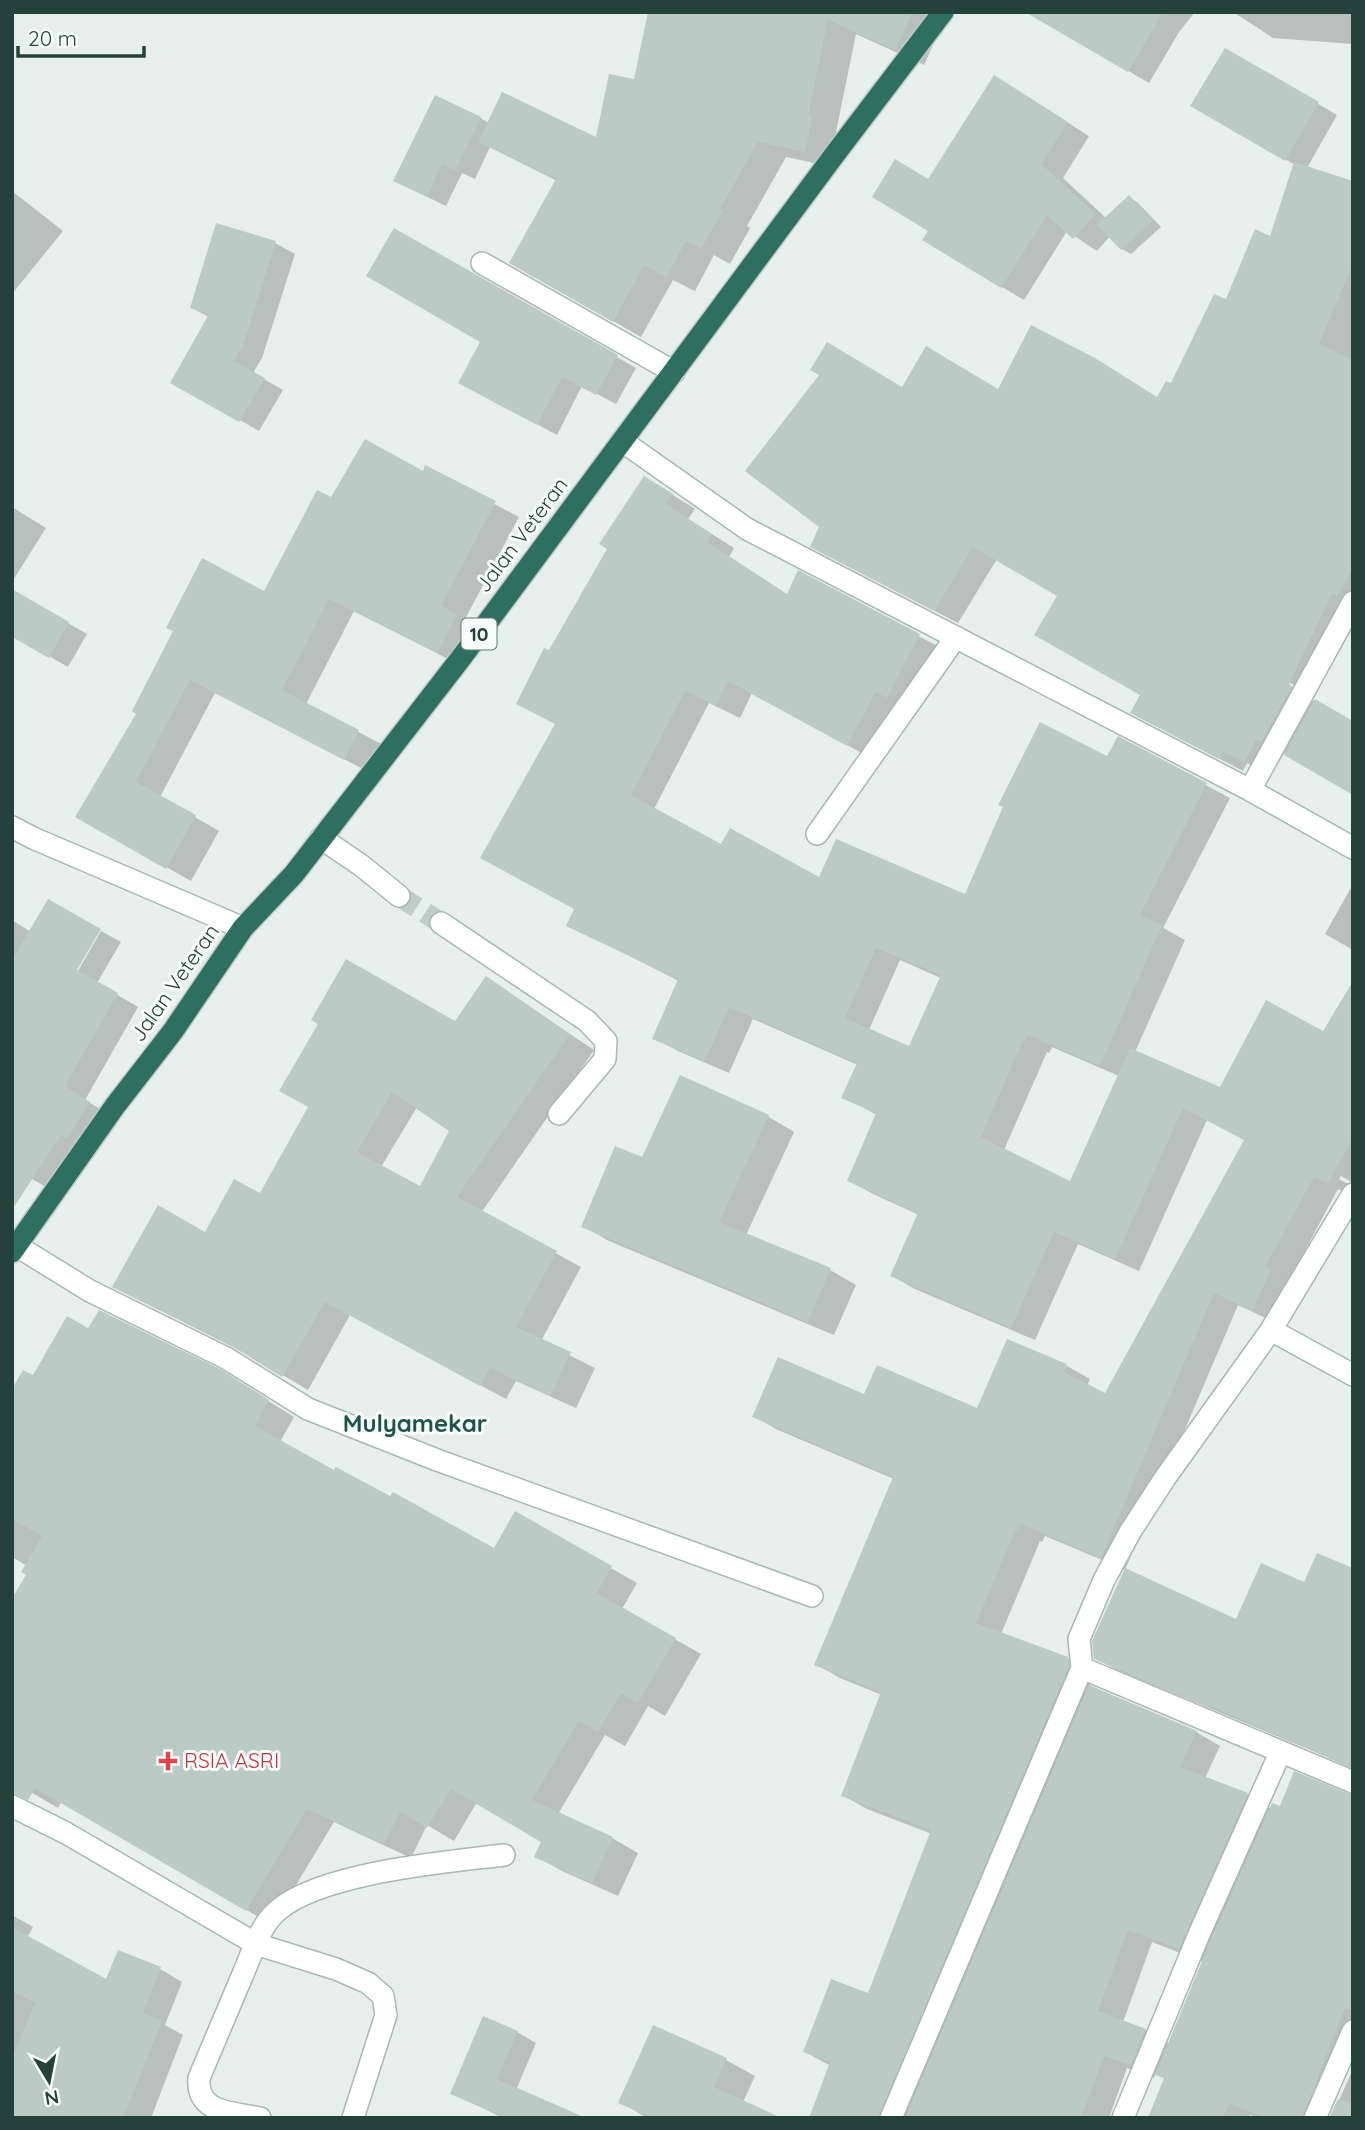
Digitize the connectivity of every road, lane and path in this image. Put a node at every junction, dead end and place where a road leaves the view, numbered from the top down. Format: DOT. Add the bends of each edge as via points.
graph roads {
  1 [pos="943,12"];
  2 [pos="482,263"];
  3 [pos="674,372"];
  4 [pos="622,441"];
  5 [pos="1353,602"];
  6 [pos="956,638"];
  7 [pos="1250,790"];
  8 [pos="12,827"];
  9 [pos="817,834"];
  10 [pos="321,838"];
  11 [pos="1353,848"];
  12 [pos="399,896"];
  13 [pos="441,923"];
  14 [pos="243,928"];
  15 [pos="559,1114"];
  16 [pos="1353,1194"];
  17 [pos="14,1249"];
  18 [pos="1271,1330"];
  19 [pos="1353,1375"];
  20 [pos="812,1596"];
  21 [pos="1082,1668"];
  22 [pos="1280,1753"];
  23 [pos="1353,1782"];
  24 [pos="12,1806"];
  25 [pos="504,1855"];
  26 [pos="256,1944"];
  27 [pos="1353,2031"];
  28 [pos="261,2118"];
  29 [pos="353,2118"];
  30 [pos="891,2118"];
  31 [pos="1123,2118"];
  32 [pos="1315,2118"];
  1 -- 3 [label="highway, Jalan Veteran / 10"];
  2 -- 3 [label="street"];
  3 -- 4 [label="highway, Jalan Veteran / 10"];
  4 -- 6 [label="street" via="747,529"];
  4 -- 10 [label="highway, Jalan Veteran / 10"];
  5 -- 7 [label="street"];
  6 -- 7 [label="street"];
  6 -- 9 [label="street"];
  7 -- 11 [label="street"];
  8 -- 14 [label="street"];
  10 -- 12 [label="street"];
  10 -- 14 [label="highway, Jalan Veteran / 10"];
  13 -- 15 [label="street" via="587,1021 607,1041 605,1059"];
  14 -- 17 [label="highway, Jalan Veteran / 10"];
  16 -- 18 [label="street"];
  17 -- 20 [label="street" via="226,1358 307,1409"];
  18 -- 19 [label="street"];
  18 -- 21 [label="street" via="1130,1532 1079,1639"];
  21 -- 22 [label="street"];
  21 -- 30 [label="street"];
  22 -- 23 [label="street"];
  22 -- 31 [label="street"];
  24 -- 26 [label="street"];
  25 -- 26 [label="street" via="320,1886 290,1900 270,1917"];
  26 -- 28 [label="street" via="198,2088 209,2106"];
  26 -- 29 [label="street" via="336,1969 368,1983 383,1996 386,2015"];
  27 -- 32 [label="street"];
}
